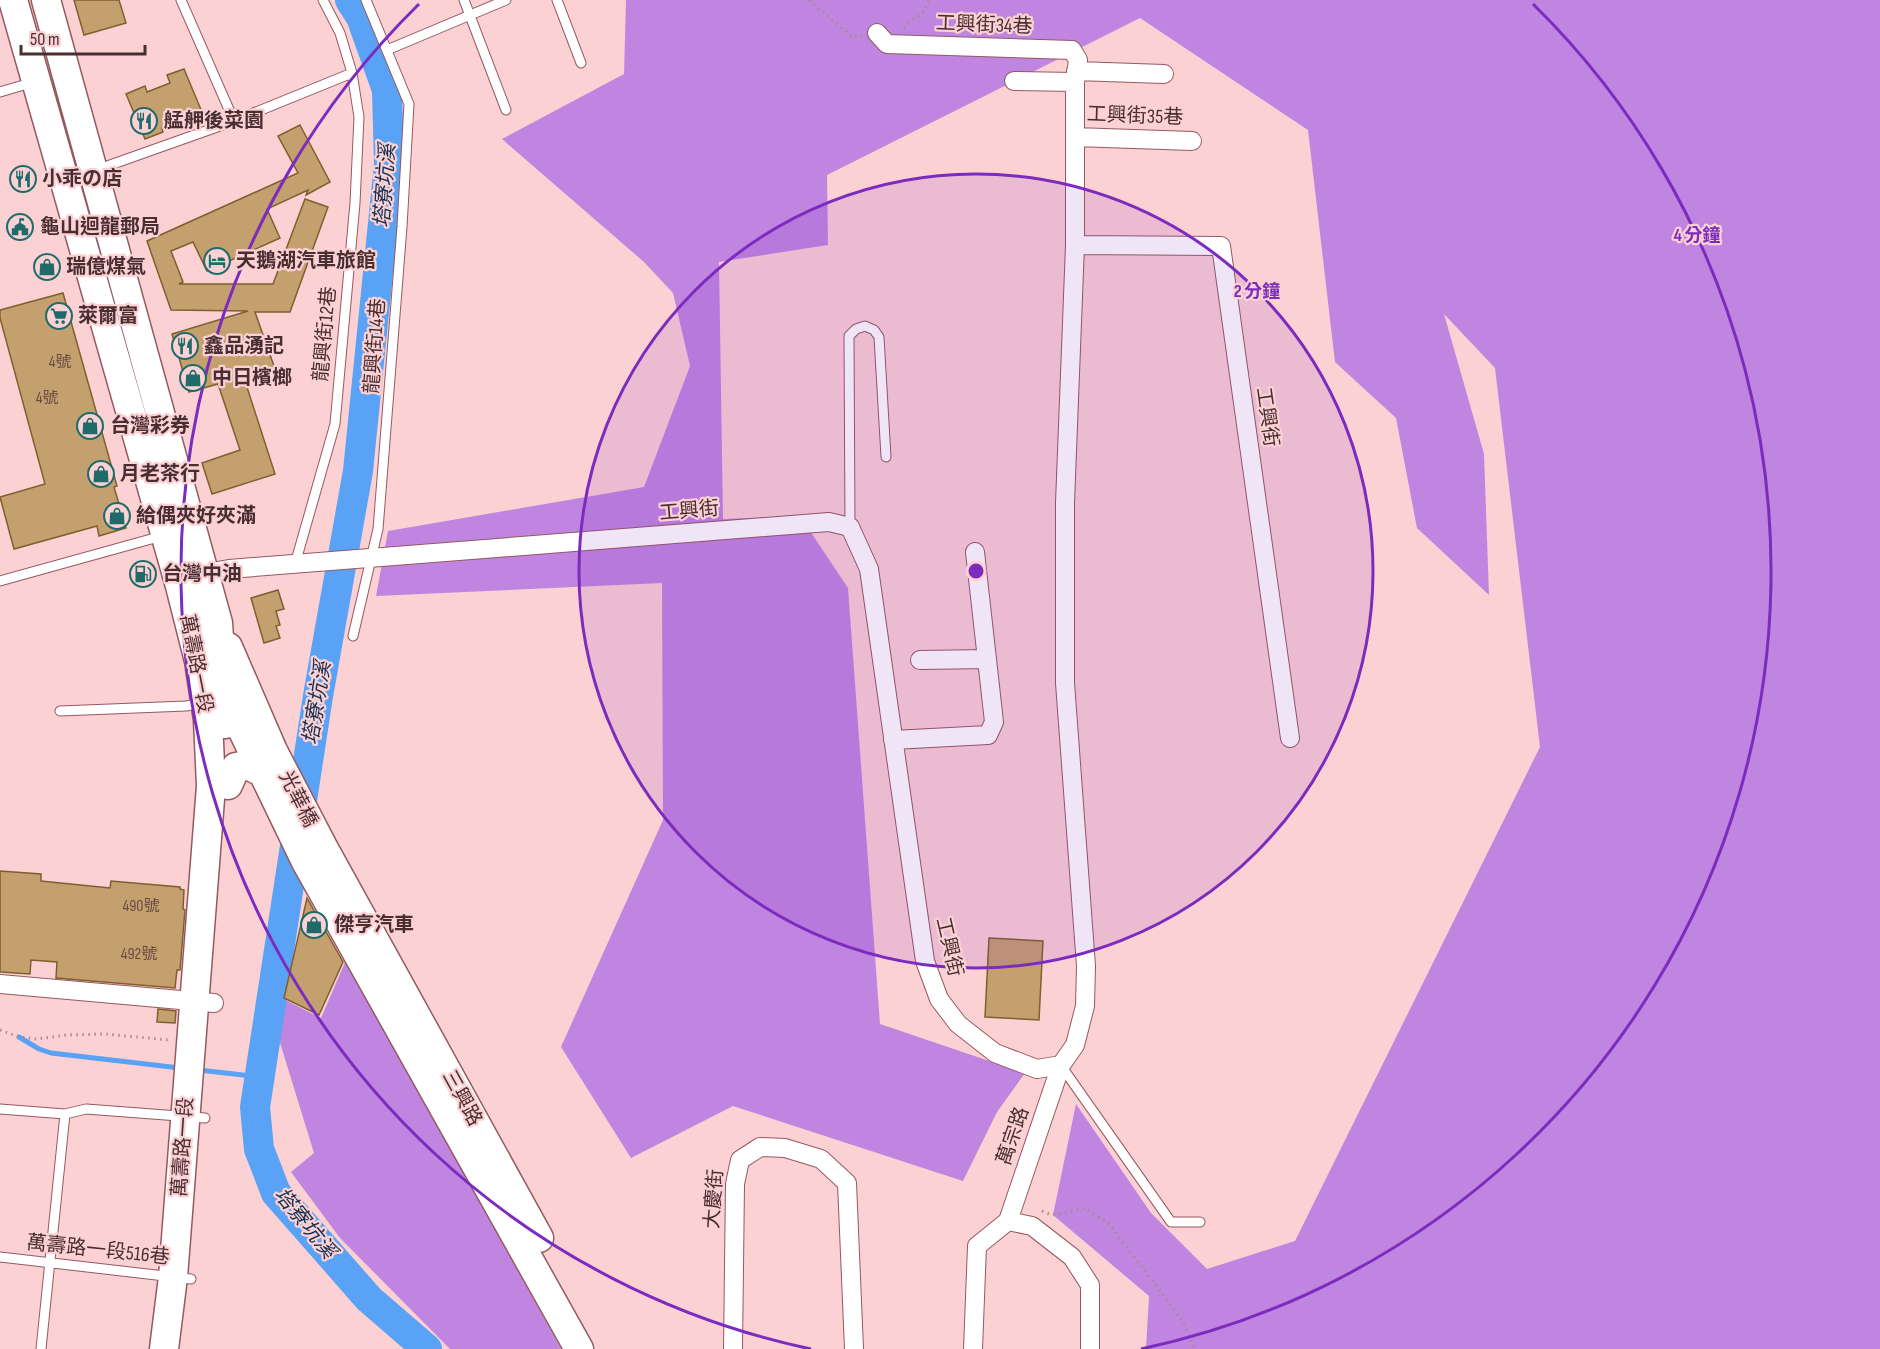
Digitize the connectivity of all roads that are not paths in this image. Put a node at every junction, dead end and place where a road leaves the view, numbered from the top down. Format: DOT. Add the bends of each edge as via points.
graph roads {
  1 [pos="13,0"];
  2 [pos="46,0"];
  3 [pos="323,0"];
  4 [pos="366,0"];
  5 [pos="464,0"];
  6 [pos="506,0"];
  7 [pos="557,0"];
  8 [pos="182,5"];
  9 [pos="470,15"];
  10 [pos="877,33"];
  11 [pos="387,50"];
  12 [pos="581,63"];
  13 [pos="352,72"];
  14 [pos="1164,74"];
  15 [pos="1076,77"];
  16 [pos="36,81"];
  17 [pos="1014,81"];
  18 [pos="0,92"];
  19 [pos="506,110"];
  20 [pos="234,121"];
  21 [pos="1075,136"];
  22 [pos="1192,141"];
  23 [pos="93,171"];
  24 [pos="1075,245"];
  25 [pos="886,457"];
  26 [pos="850,527"];
  27 [pos="179,532"];
  28 [pos="975,552"];
  29 [pos="371,559"];
  30 [pos="295,564"];
  31 [pos="206,573"];
  32 [pos="0,581"];
  33 [pos="180,586"];
  34 [pos="353,636"];
  35 [pos="987,659"];
  36 [pos="920,660"];
  37 [pos="224,691"];
  38 [pos="60,711"];
  39 [pos="1290,738"];
  40 [pos="893,740"];
  41 [pos="267,761"];
  42 [pos="228,785"];
  43 [pos="315,855"];
  44 [pos="0,984"];
  45 [pos="204,1002"];
  46 [pos="1061,1065"];
  47 [pos="196,1104"];
  48 [pos="0,1109"];
  49 [pos="65,1114"];
  50 [pos="1008,1221"];
  51 [pos="1200,1222"];
  52 [pos="0,1257"];
  53 [pos="50,1263"];
  54 [pos="182,1278"];
  55 [pos="41,1349"];
  56 [pos="164,1349"];
  57 [pos="184,1349"];
  58 [pos="579,1349"];
  59 [pos="601,1349"];
  60 [pos="733,1349"];
  61 [pos="854,1349"];
  62 [pos="973,1349"];
  63 [pos="1090,1349"];
  1 -- 16 [label="main road, 萬壽路一段"];
  2 -- 23 [label="main road, 萬壽路一段"];
  3 -- 13 [label="lane, 龍興街12巷" via="340,33"];
  4 -- 11 [label="lane, 龍興街14巷"];
  5 -- 9 [label="lane"];
  6 -- 9 [label="lane"];
  7 -- 12 [label="lane"];
  8 -- 20 [label="lane"];
  9 -- 11 [label="lane"];
  9 -- 19 [label="lane"];
  10 -- 15 [label="street, 工興街34巷" via="887,45 1072,50 1078,60"];
  11 -- 29 [label="lane, 龍興街14巷" via="409,104 378,529"];
  13 -- 20 [label="lane"];
  13 -- 30 [label="lane, 龍興街12巷" via="359,117 355,203 335,424"];
  14 -- 15 [label="street"];
  15 -- 17 [label="street"];
  15 -- 21 [label="street"];
  16 -- 18 [label="lane"];
  16 -- 27 [label="main road, 萬壽路一段"];
  20 -- 23 [label="lane"];
  21 -- 22 [label="street, 工興街35巷"];
  21 -- 24 [label="street"];
  23 -- 27 [label="main road, 萬壽路一段"];
  24 -- 39 [label="street, 工興街" via="1221,246"];
  24 -- 46 [label="street" via="1065,503 1065,683 1086,1006 1075,1045"];
  25 -- 26 [label="lane" via="879,337 865,326 856,328 849,336"];
  26 -- 29 [label="street, 工興街" via="829,522"];
  26 -- 40 [label="street, 工興街" via="868,569"];
  27 -- 31 [label="main road, 萬壽路一段"];
  27 -- 32 [label="lane"];
  27 -- 33 [label="main road, 萬壽路一段"];
  28 -- 35 [label="street"];
  29 -- 30 [label="street, 工興街"];
  29 -- 34 [label="lane, 龍興街14巷"];
  30 -- 31 [label="street"];
  31 -- 33 [label="street"];
  31 -- 37 [label="main road, 萬壽路一段" via="218,623"];
  33 -- 37 [label="main road, 萬壽路一段" via="199,661"];
  35 -- 36 [label="street"];
  35 -- 40 [label="street" via="994,722 988,735"];
  37 -- 38 [label="lane" via="186,706"];
  37 -- 41 [label="main road, 光華橋"];
  37 -- 42 [label="main road, 萬壽路一段"];
  37 -- 45 [label="main road, 萬壽路一段" via="212,786"];
  40 -- 46 [label="street, 工興街" via="925,961 939,999 958,1024 995,1053 1037,1069"];
  41 -- 42 [label="main road" via="236,767"];
  41 -- 43 [label="main road, 光華橋"];
  42 -- 45 [label="main road, 萬壽路一段" via="225,850"];
  43 -- 58 [label="main road, 三興路"];
  43 -- 59 [label="main road, 三興路"];
  44 -- 45 [label="street"];
  45 -- 47 [label="main road, 萬壽路一段"];
  46 -- 50 [label="street, 萬宗路"];
  46 -- 51 [label="lane" via="1171,1222"];
  47 -- 49 [label="lane" via="86,1109"];
  47 -- 54 [label="main road, 萬壽路一段"];
  48 -- 49 [label="lane"];
  49 -- 53 [label="lane"];
  50 -- 62 [label="street" via="977,1246"];
  50 -- 63 [label="street" via="1032,1226 1072,1257 1090,1285"];
  52 -- 53 [label="lane, 萬壽路一段516巷"];
  53 -- 54 [label="lane, 萬壽路一段516巷"];
  53 -- 55 [label="lane"];
  54 -- 56 [label="main road, 萬壽路一段"];
  54 -- 57 [label="main road, 萬壽路一段"];
  60 -- 61 [label="street, 大慶街" via="735,1184 740,1160 760,1147 785,1148 821,1159 847,1183"];
}
